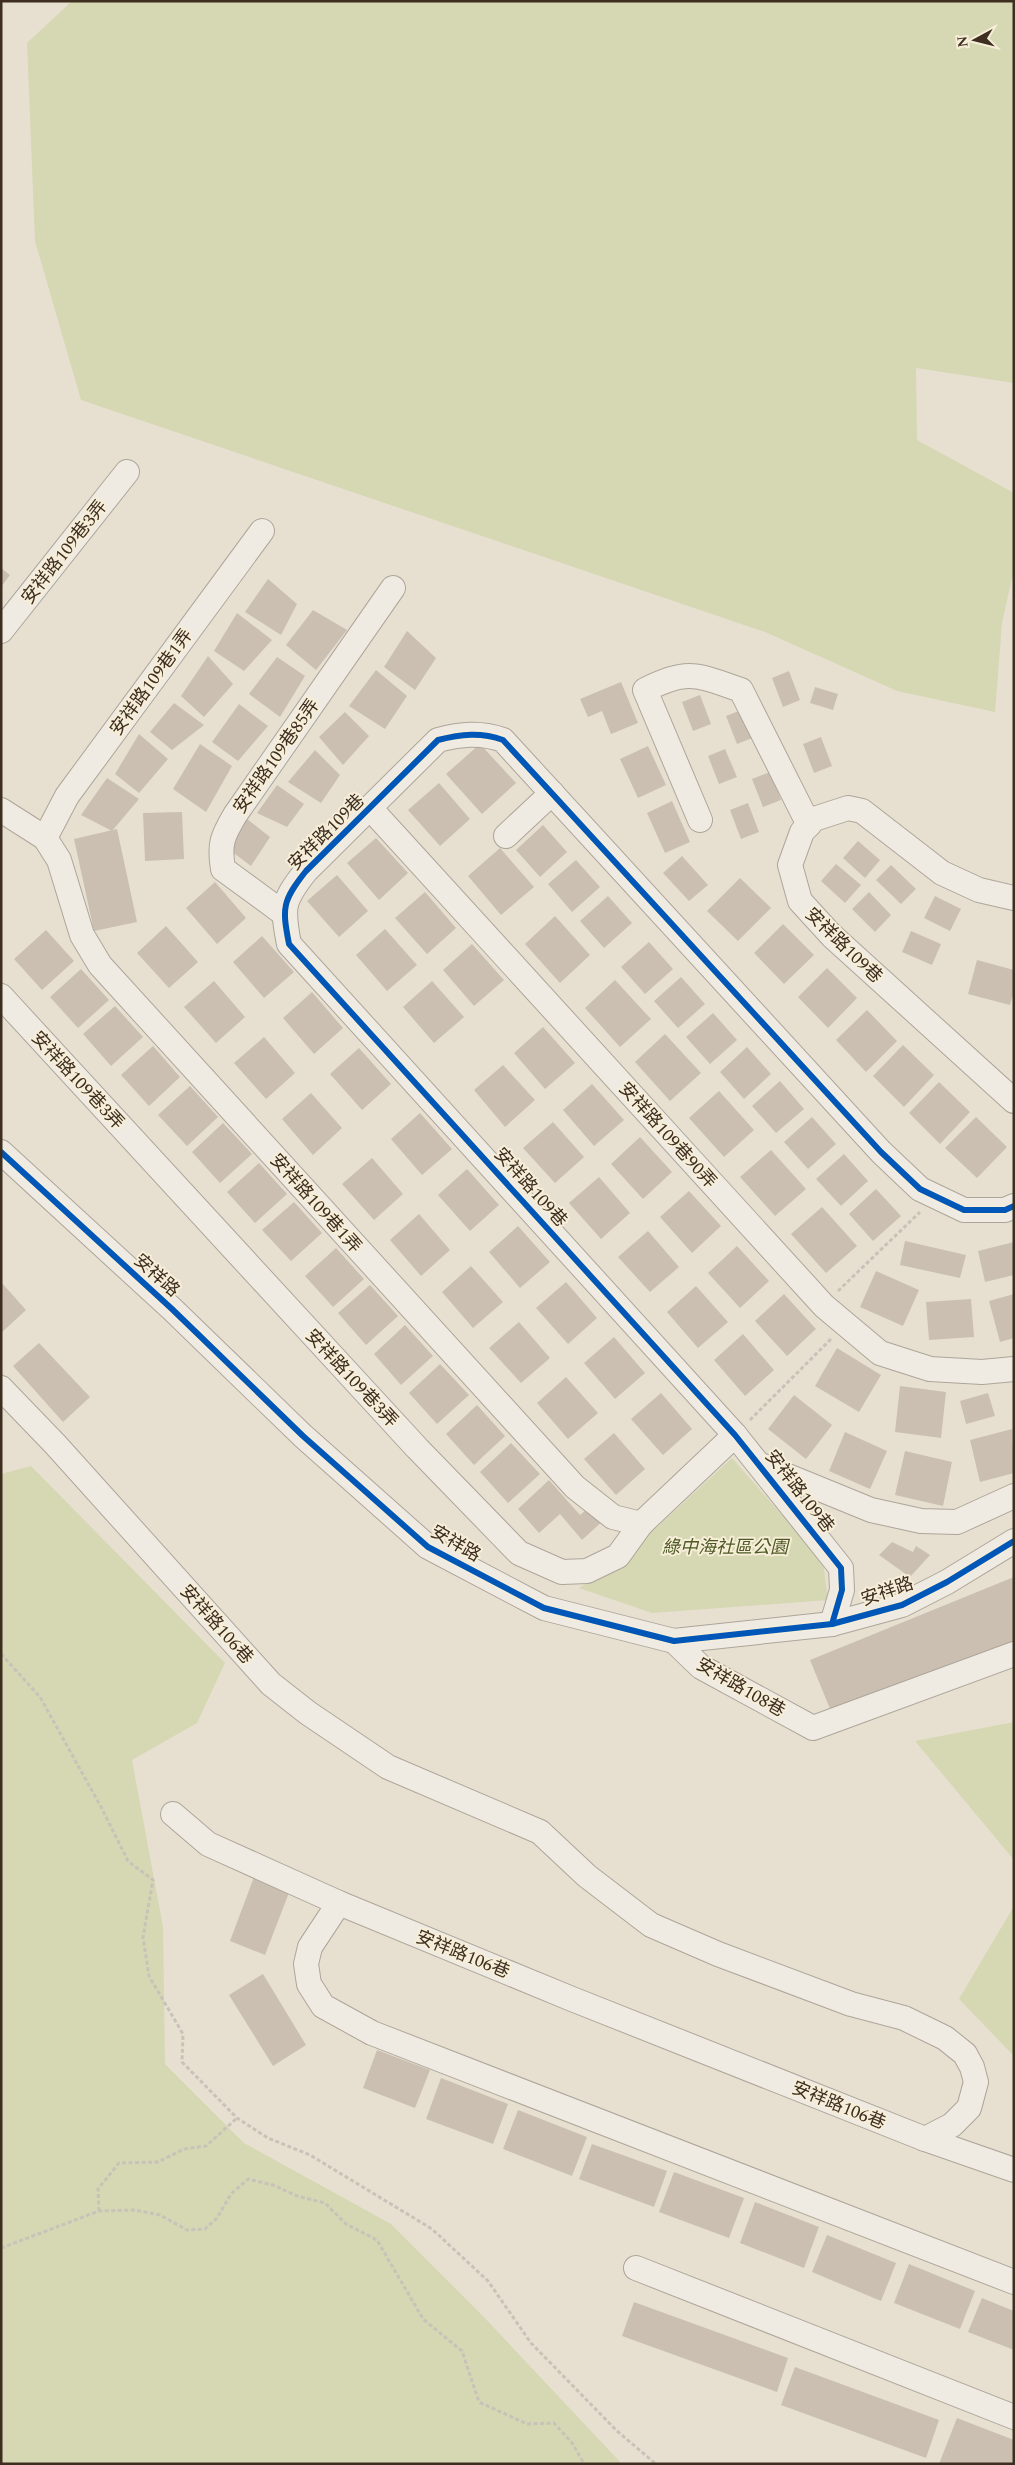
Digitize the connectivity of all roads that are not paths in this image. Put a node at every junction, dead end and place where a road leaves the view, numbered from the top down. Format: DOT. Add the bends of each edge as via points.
graph roads {
  1 [pos="127,472"];
  2 [pos="262,530"];
  3 [pos="393,588"];
  4 [pos="1,631"];
  5 [pos="552,793"];
  6 [pos="370,808"];
  7 [pos="1,810"];
  8 [pos="700,820"];
  9 [pos="809,824"];
  10 [pos="506,836"];
  11 [pos="45,838"];
  12 [pos="1014,898"];
  13 [pos="283,913"];
  14 [pos="1,996"];
  15 [pos="1014,1101"];
  16 [pos="1,1152"];
  17 [pos="1014,1206"];
  18 [pos="1014,1369"];
  19 [pos="1,1388"];
  20 [pos="735,1435"];
  21 [pos="759,1464"];
  22 [pos="1014,1496"];
  23 [pos="641,1524"];
  24 [pos="1014,1541"];
  25 [pos="832,1624"];
  26 [pos="674,1641"];
  27 [pos="1014,1654"];
  28 [pos="173,1814"];
  29 [pos="340,1903"];
  30 [pos="925,2139"];
  31 [pos="1014,2170"];
  32 [pos="636,2268"];
  33 [pos="1014,2282"];
  34 [pos="1014,2417"];
  1 -- 4 [label="street, 安祥路109巷3弄"];
  2 -- 11 [label="street, 安祥路109巷1弄" via="67,796"];
  3 -- 13 [label="street, 安祥路109巷85弄" via="222,836 223,869"];
  5 -- 6 [label="street, 安祥路109巷" via="503,740 486,734 455,735 438,740"];
  5 -- 10 [label="street"];
  5 -- 17 [label="street, 安祥路109巷" via="881,1152 920,1190 964,1210 1005,1210"];
  6 -- 13 [label="street, 安祥路109巷" via="301,877 292,888"];
  6 -- 18 [label="street, 安祥路109巷90弄" via="824,1306 880,1353 930,1369 982,1372"];
  7 -- 11 [label="street, 安祥路109巷1弄"];
  8 -- 9 [label="street" via="645,690 668,679 695,675 740,690"];
  9 -- 12 [label="street" via="814,818 848,808 862,811 942,873 979,890"];
  9 -- 15 [label="street, 安祥路109巷" via="802,832 790,865 800,901 832,936"];
  11 -- 23 [label="street, 安祥路109巷1弄" via="59,860 82,934 100,965 575,1486 613,1517"];
  13 -- 20 [label="street, 安祥路109巷" via="289,944"];
  14 -- 23 [label="street, 安祥路109巷3弄" via="417,1448 519,1554 562,1572 587,1571 618,1556"];
  16 -- 26 [label="street, 安祥路" via="172,1309 303,1436 428,1547 544,1608"];
  19 -- 30 [label="street, 安祥路106巷" via="270,1684 308,1713 388,1767 540,1832 587,1876 651,1925 842,2001 904,2018 945,2038 965,2054 976,2082 969,2108 952,2125"];
  20 -- 21 [label="street, 安祥路109巷"];
  20 -- 23 [label="street, 安祥路109巷3弄"];
  21 -- 22 [label="street" via="871,1510 921,1521 957,1522"];
  21 -- 25 [label="street, 安祥路109巷" via="841,1568 842,1590"];
  24 -- 25 [label="street, 安祥路" via="948,1582 902,1605"];
  25 -- 26 [label="street, 安祥路"];
  26 -- 27 [label="street, 安祥路108巷" via="701,1667 813,1728"];
  28 -- 29 [label="street, 安祥路106巷" via="208,1844"];
  29 -- 30 [label="street, 安祥路106巷"];
  29 -- 33 [label="street" via="310,1947 306,1964 309,1984 323,2006 372,2033"];
  30 -- 31 [label="street"];
  32 -- 34 [label="street"];
}
